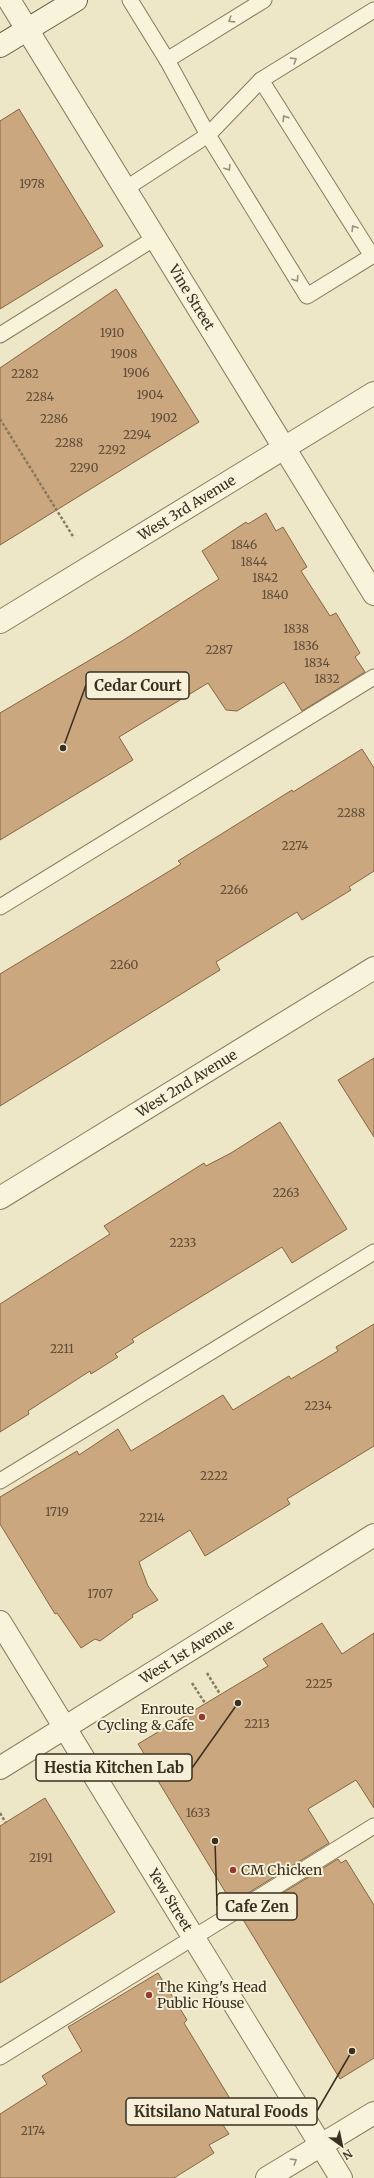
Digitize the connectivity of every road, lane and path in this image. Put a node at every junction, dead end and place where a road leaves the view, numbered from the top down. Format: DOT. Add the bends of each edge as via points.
graph roads {
  1 [pos="9,0"];
  2 [pos="76,0"];
  3 [pos="130,0"];
  4 [pos="264,0"];
  5 [pos="374,10"];
  6 [pos="27,30"];
  7 [pos="0,46"];
  8 [pos="167,60"];
  9 [pos="261,80"];
  10 [pos="208,135"];
  11 [pos="125,189"];
  12 [pos="155,238"];
  13 [pos="0,335"];
  14 [pos="374,393"];
  15 [pos="0,418"];
  16 [pos="284,448"];
  17 [pos="74,538"];
  18 [pos="374,594"];
  19 [pos="0,622"];
  20 [pos="374,677"];
  21 [pos="0,907"];
  22 [pos="374,968"];
  23 [pos="0,1198"];
  24 [pos="374,1252"];
  25 [pos="0,1481"];
  26 [pos="374,1535"];
  27 [pos="0,1622"];
  28 [pos="206,1671"];
  29 [pos="191,1681"];
  30 [pos="220,1694"];
  31 [pos="205,1703"];
  32 [pos="65,1727"];
  33 [pos="0,1768"];
  34 [pos="0,1813"];
  35 [pos="6,1823"];
  36 [pos="374,1826"];
  37 [pos="194,1938"];
  38 [pos="0,2057"];
  39 [pos="374,2113"];
  40 [pos="321,2145"];
  41 [pos="267,2178"];
  42 [pos="341,2178"];
  1 -- 6 [label="street, Vine Street"];
  2 -- 6 [label="street"];
  3 -- 8 [label="lane"];
  4 -- 8 [label="lane, one-way"];
  9 -- 5 [label="lane, one-way"];
  6 -- 7 [label="street"];
  6 -- 11 [label="street, Vine Street"];
  8 -- 10 [label="lane"];
  9 -- 10 [label="lane"];
  10 -- 9 [label="lane, one-way" via="307,296 372,256"];
  10 -- 11 [label="lane"];
  11 -- 12 [label="street, Vine Street"];
  12 -- 13 [label="lane"];
  12 -- 16 [label="street, Vine Street"];
  14 -- 16 [label="street, West 3rd Avenue"];
  15 -- 17 [label="path"];
  16 -- 18 [label="street, Vine Street"];
  16 -- 19 [label="street, West 3rd Avenue"];
  20 -- 21 [label="lane"];
  22 -- 23 [label="street, West 2nd Avenue"];
  24 -- 25 [label="lane"];
  26 -- 32 [label="street, West 1st Avenue"];
  27 -- 32 [label="street, Yew Street"];
  28 -- 30 [label="path"];
  29 -- 31 [label="path"];
  32 -- 33 [label="street, West 1st Avenue"];
  32 -- 37 [label="street, Yew Street"];
  34 -- 35 [label="path"];
  36 -- 37 [label="lane"];
  37 -- 38 [label="lane"];
  37 -- 40 [label="street, Yew Street"];
  39 -- 40 [label="street"];
  41 -- 40 [label="street, one-way"];
  40 -- 42 [label="street, Yew Street"];
}
